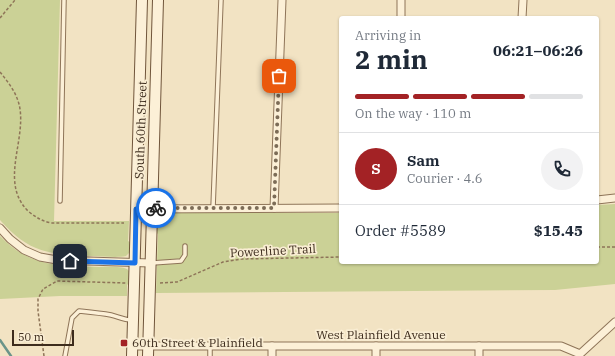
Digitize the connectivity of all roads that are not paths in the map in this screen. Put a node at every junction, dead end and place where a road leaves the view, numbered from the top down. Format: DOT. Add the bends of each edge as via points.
graph roads {
  1 [pos="64,0"];
  2 [pos="142,0"];
  3 [pos="158,0"];
  4 [pos="221,0"];
  5 [pos="282,0"];
  6 [pos="401,0"];
  7 [pos="523,0"];
  8 [pos="401,16"];
  9 [pos="522,16"];
  10 [pos="615,198"];
  11 [pos="599,200"];
  12 [pos="60,201"];
  13 [pos="214,208"];
  14 [pos="274,208"];
  15 [pos="339,208"];
  16 [pos="136,209"];
  17 [pos="152,209"];
  18 [pos="0,228"];
  19 [pos="185,246"];
  20 [pos="135,263"];
  21 [pos="150,263"];
  22 [pos="133,320"];
  23 [pos="615,322"];
  24 [pos="272,346"];
  25 [pos="376,346"];
  26 [pos="479,346"];
  27 [pos="210,347"];
  28 [pos="132,351"];
  29 [pos="148,351"];
  30 [pos="581,355"];
  31 [pos="65,356"];
  32 [pos="210,356"];
  33 [pos="272,356"];
  34 [pos="376,356"];
  35 [pos="479,356"];
  1 -- 12 [label="lane"];
  2 -- 16 [label="main road, South 60th Street"];
  3 -- 17 [label="main road, South 60th Street"];
  4 -- 13 [label="lane"];
  5 -- 14 [label="street"];
  6 -- 8 [label="street"];
  7 -- 9 [label="street"];
  10 -- 11 [label="street"];
  13 -- 14 [label="street"];
  13 -- 17 [label="street"];
  14 -- 15 [label="street"];
  16 -- 17 [label="street"];
  16 -- 20 [label="main road, South 60th Street"];
  17 -- 21 [label="main road, South 60th Street"];
  18 -- 20 [label="street" via="24,250 40,257"];
  19 -- 21 [label="lane" via="185,255 181,261"];
  20 -- 21 [label="street"];
  20 -- 22 [label="main road, South 60th Street"];
  21 -- 29 [label="main road, South 60th Street"];
  22 -- 28 [label="main road, South 60th Street"];
  22 -- 31 [label="lane" via="79,311 72,318"];
  23 -- 30 [label="street, West Plainfield Avenue" via="586,347"];
  24 -- 25 [label="street, West Plainfield Avenue"];
  24 -- 27 [label="street, West Plainfield Avenue"];
  24 -- 33 [label="street"];
  25 -- 26 [label="street, West Plainfield Avenue"];
  25 -- 34 [label="street"];
  26 -- 30 [label="street, West Plainfield Avenue" via="560,346"];
  26 -- 35 [label="street"];
  27 -- 29 [label="street, West Plainfield Avenue"];
  27 -- 32 [label="lane"];
  28 -- 29 [label="street, West Plainfield Avenue"];
}
